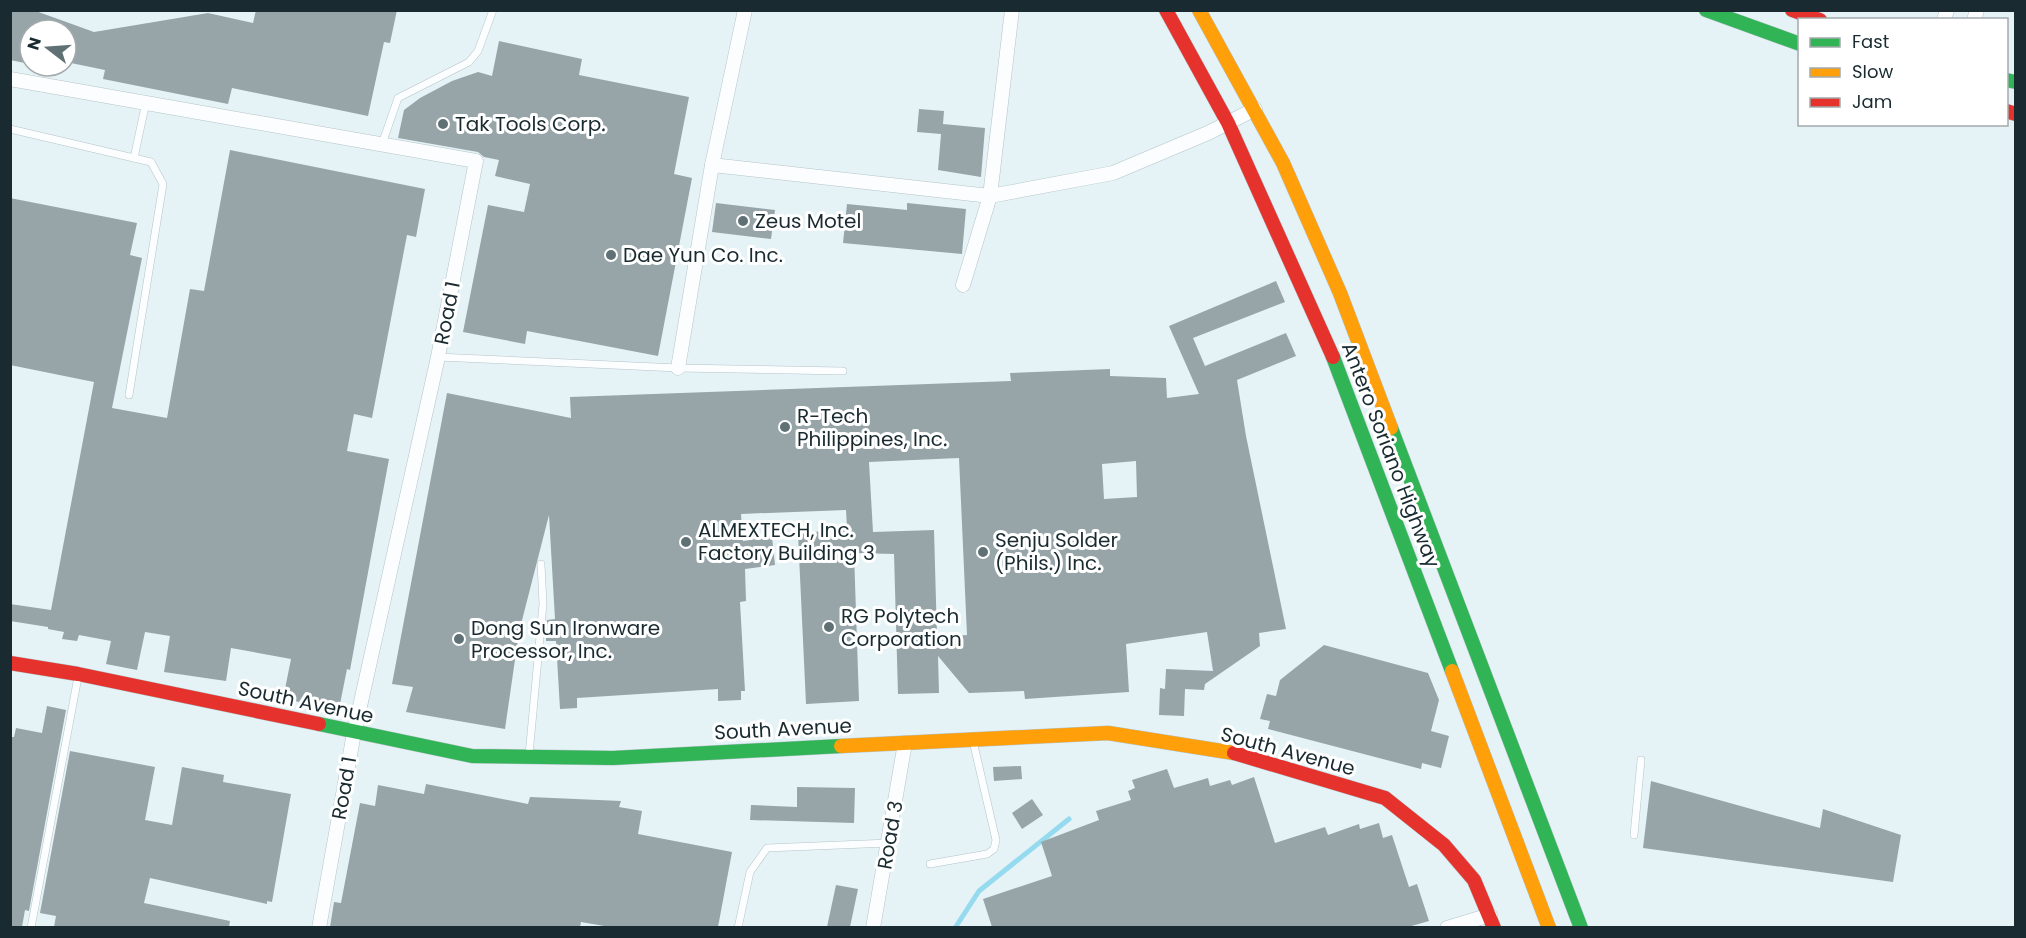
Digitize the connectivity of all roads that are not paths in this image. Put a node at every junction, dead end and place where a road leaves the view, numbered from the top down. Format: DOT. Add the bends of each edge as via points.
graph roads {
  1 [pos="493,10"];
  2 [pos="745,10"];
  3 [pos="1012,10"];
  4 [pos="1166,10"];
  5 [pos="1199,10"];
  6 [pos="1707,10"];
  7 [pos="1792,10"];
  8 [pos="1814,18"];
  9 [pos="1798,44"];
  10 [pos="10,79"];
  11 [pos="146,102"];
  12 [pos="1255,109"];
  13 [pos="1228,123"];
  14 [pos="10,129"];
  15 [pos="382,144"];
  16 [pos="134,158"];
  17 [pos="712,165"];
  18 [pos="990,196"];
  19 [pos="963,285"];
  20 [pos="438,357"];
  21 [pos="678,368"];
  22 [pos="843,372"];
  23 [pos="129,395"];
  24 [pos="541,564"];
  25 [pos="10,663"];
  26 [pos="78,674"];
  27 [pos="354,733"];
  28 [pos="973,739"];
  29 [pos="905,743"];
  30 [pos="529,757"];
  31 [pos="1641,760"];
  32 [pos="1634,835"];
  33 [pos="889,843"];
  34 [pos="930,864"];
  35 [pos="1492,921"];
  36 [pos="31,927"];
  37 [pos="319,927"];
  38 [pos="738,927"];
  39 [pos="873,927"];
  40 [pos="1448,927"];
  41 [pos="1549,927"];
  42 [pos="1581,927"];
  1 -- 15 [label="lane" via="478,51 469,62 398,98"];
  2 -- 17 [label="street"];
  3 -- 18 [label="street"];
  4 -- 13 [label="main road, Antero Soriano Highway"];
  5 -- 12 [label="main road, Antero Soriano Highway"];
  6 -- 9 [label="main road"];
  7 -- 8 [label="main road"];
  10 -- 11 [label="street, Road 1"];
  11 -- 15 [label="street, Road 1"];
  11 -- 16 [label="lane"];
  12 -- 13 [label="street"];
  12 -- 42 [label="main road, Antero Soriano Highway" via="1340,293"];
  13 -- 18 [label="street" via="1113,173"];
  13 -- 41 [label="main road, Antero Soriano Highway" via="1321,325"];
  14 -- 16 [label="lane"];
  15 -- 20 [label="street, Road 1" via="476,161"];
  16 -- 23 [label="lane" via="151,162 163,184"];
  17 -- 18 [label="street"];
  17 -- 21 [label="street"];
  18 -- 19 [label="street"];
  20 -- 21 [label="lane"];
  20 -- 27 [label="street, Road 1"];
  21 -- 22 [label="lane"];
  24 -- 30 [label="lane" via="543,604"];
  25 -- 26 [label="main road, South Avenue"];
  26 -- 27 [label="main road, South Avenue"];
  26 -- 36 [label="lane"];
  27 -- 30 [label="main road, South Avenue" via="472,756"];
  27 -- 37 [label="street, Road 1"];
  28 -- 29 [label="main road, South Avenue"];
  28 -- 34 [label="lane" via="996,840 994,849 987,854"];
  28 -- 35 [label="main road, South Avenue" via="1108,733 1250,756 1385,798 1444,844 1474,880"];
  29 -- 30 [label="main road, South Avenue" via="613,758"];
  29 -- 33 [label="street, Road 3"];
  31 -- 32 [label="lane"];
  33 -- 38 [label="lane" via="767,848 750,872"];
  33 -- 39 [label="street, Road 3"];
  35 -- 40 [label="street"];
}
